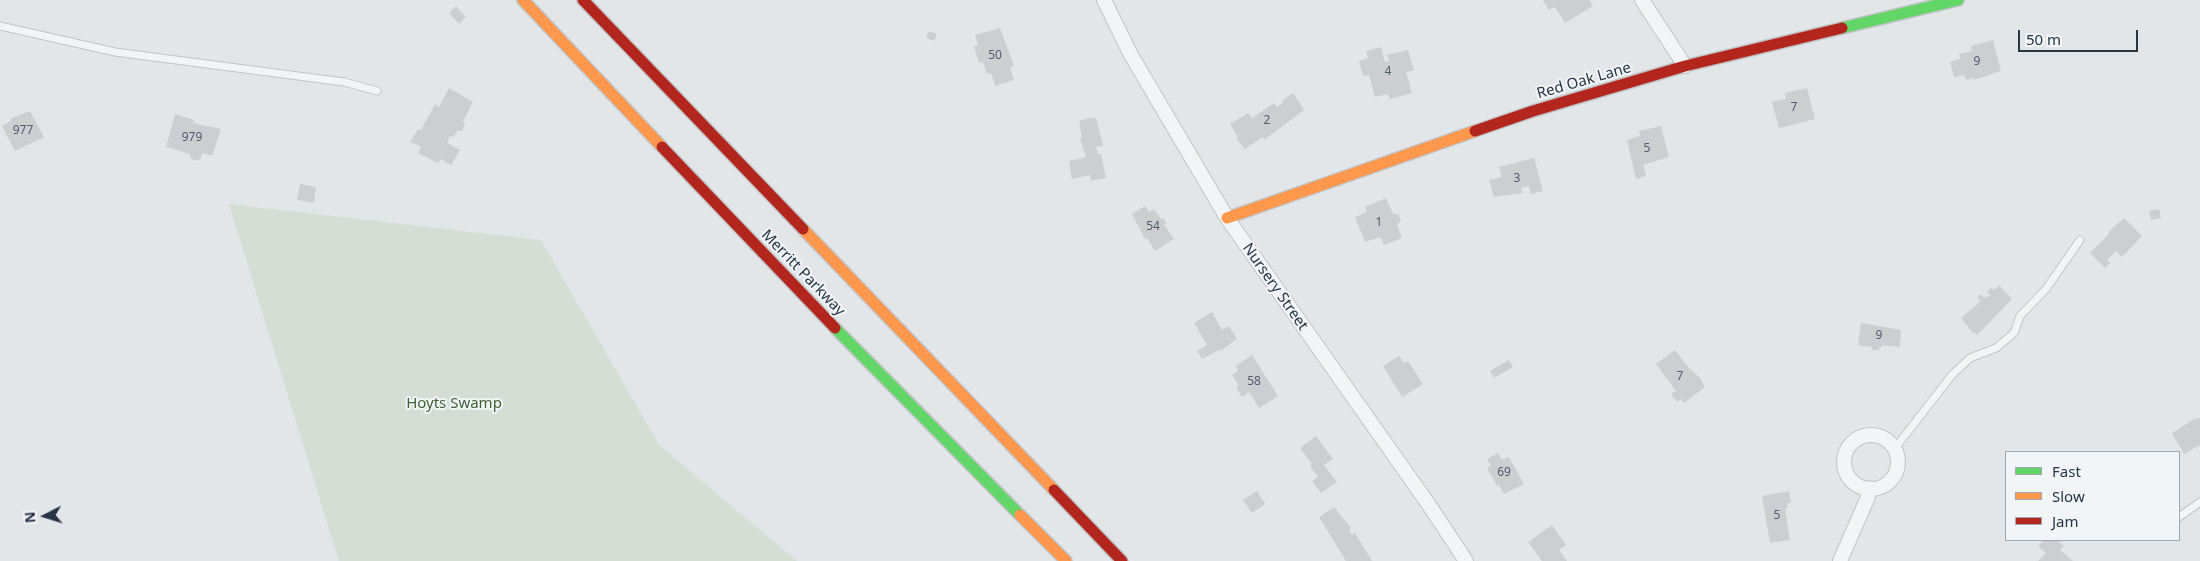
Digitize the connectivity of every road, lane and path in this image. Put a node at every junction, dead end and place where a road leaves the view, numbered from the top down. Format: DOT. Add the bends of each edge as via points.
graph roads {
  1 [pos="523,0"];
  2 [pos="583,0"];
  3 [pos="1104,0"];
  4 [pos="1642,0"];
  5 [pos="1958,0"];
  6 [pos="0,26"];
  7 [pos="1685,66"];
  8 [pos="377,91"];
  9 [pos="1227,218"];
  10 [pos="2080,240"];
  11 [pos="1893,446"];
  12 [pos="1868,488"];
  13 [pos="2200,502"];
  14 [pos="2180,516"];
  15 [pos="1066,561"];
  16 [pos="1122,561"];
  17 [pos="1466,561"];
  18 [pos="1840,561"];
  1 -- 15 [label="main road, Merritt Parkway" via="831,324"];
  2 -- 16 [label="main road, Merritt Parkway"];
  3 -- 9 [label="street, Nursery Street" via="1131,55"];
  4 -- 7 [label="street"];
  5 -- 7 [label="main road, Red Oak Lane"];
  6 -- 8 [label="lane" via="115,52 344,82"];
  7 -- 9 [label="main road, Red Oak Lane" via="1533,111"];
  9 -- 17 [label="street, Nursery Street"];
  10 -- 11 [label="lane" via="2046,289 2020,316 2014,333 1996,348 1970,358 1952,375 1899,444"];
  11 -- 12 [label="street" via="1897,460 1894,474 1885,485"];
  11 -- 12 [label="street" via="1880,437 1870,435 1857,439 1847,450 1846,472 1852,481"];
  12 -- 18 [label="street" via="1868,497"];
  13 -- 14 [label="lane"];
}
